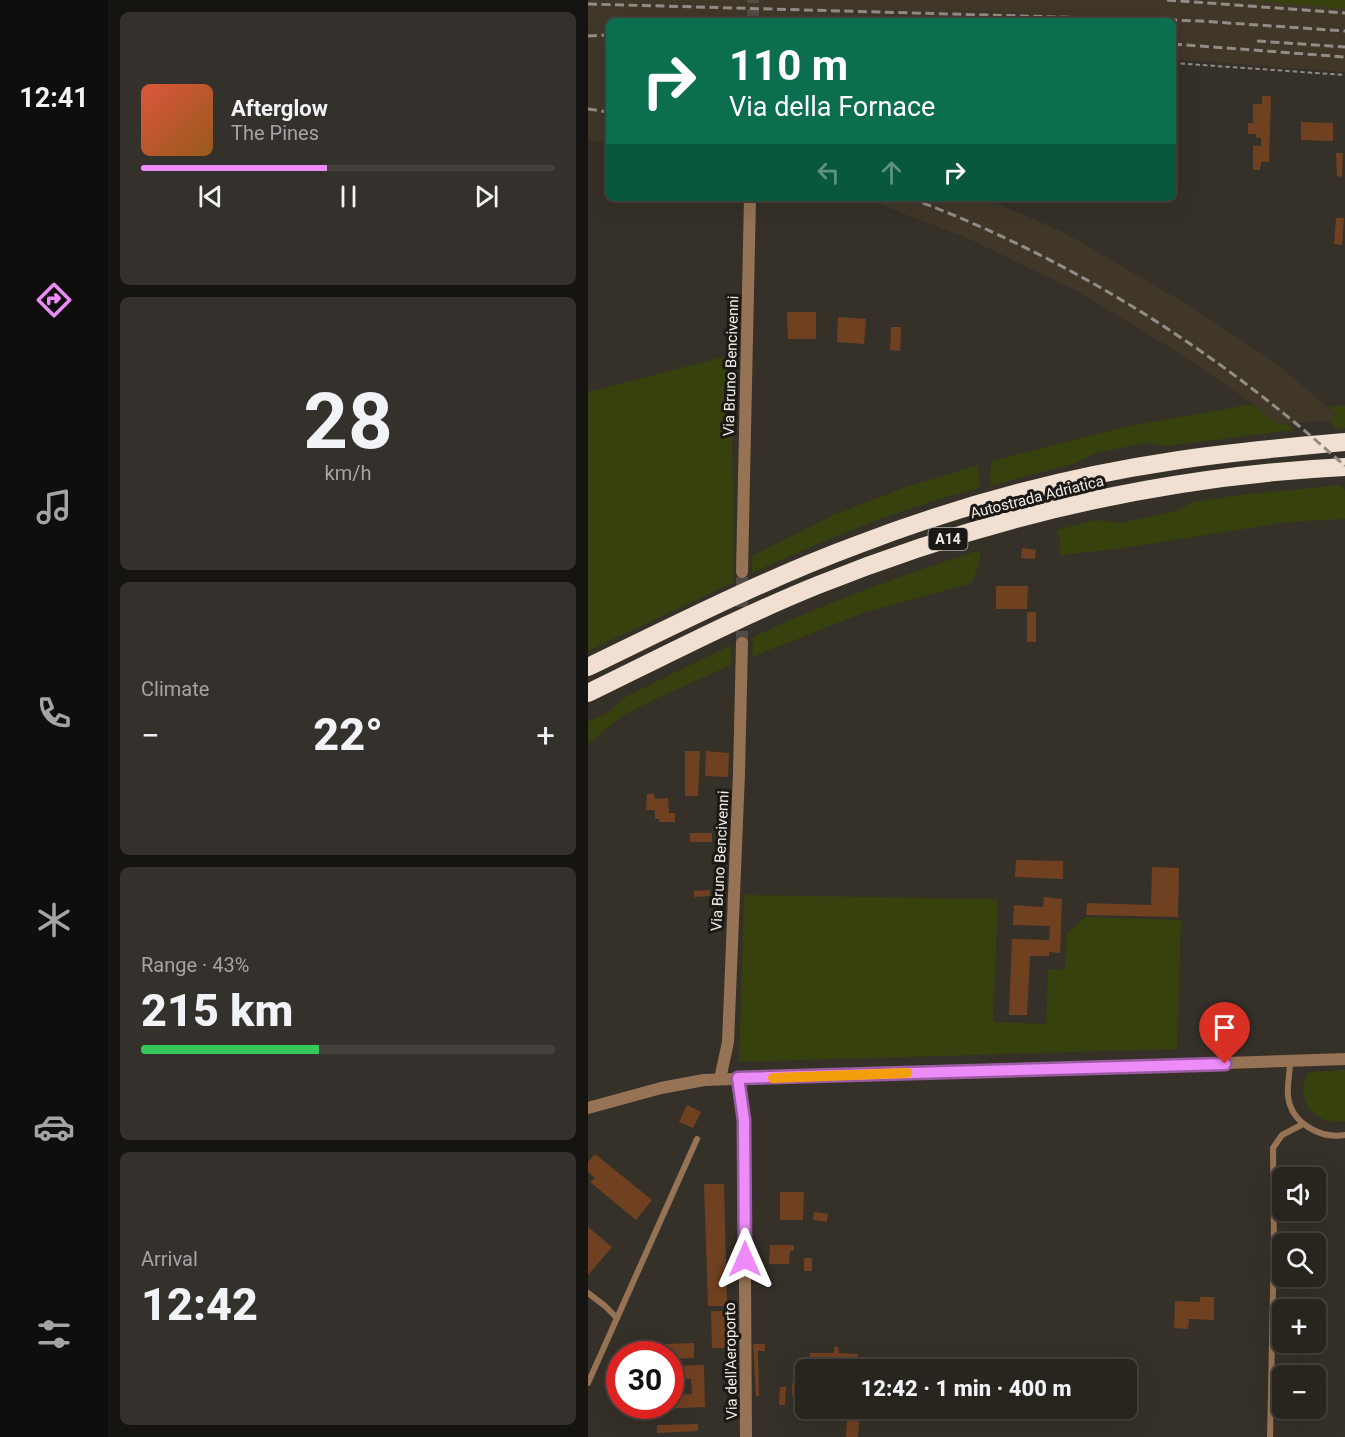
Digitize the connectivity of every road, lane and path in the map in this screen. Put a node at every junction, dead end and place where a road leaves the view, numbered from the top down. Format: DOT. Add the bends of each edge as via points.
graph roads {
  1 [pos="1176,63"];
  2 [pos="1345,75"];
  3 [pos="750,201"];
  4 [pos="1345,442"];
  5 [pos="1338,467"];
  6 [pos="742,572"];
  7 [pos="742,643"];
  8 [pos="588,667"];
  9 [pos="588,693"];
  10 [pos="1345,1059"];
  11 [pos="1290,1062"];
  12 [pos="738,1078"];
  13 [pos="720,1079"];
  14 [pos="588,1108"];
  15 [pos="1303,1124"];
  16 [pos="1345,1135"];
  17 [pos="697,1139"];
  18 [pos="588,1293"];
  19 [pos="617,1318"];
  20 [pos="588,1383"];
  21 [pos="746,1437"];
  22 [pos="1270,1437"];
  1 -- 2 [label="path"];
  3 -- 6 [label="street, Via Bruno Bencivenni"];
  4 -- 8 [label="highway, Autostrada Adriatica / A14" via="1199,457 1124,470 954,512 809,563"];
  5 -- 9 [label="highway, Autostrada Adriatica / A14" via="1177,484 1079,503 978,530 815,586"];
  7 -- 13 [label="street, Via Bruno Bencivenni" via="728,1042"];
  10 -- 11 [label="street"];
  11 -- 12 [label="street"];
  11 -- 15 [label="lane" via="1288,1095"];
  12 -- 13 [label="street"];
  12 -- 21 [label="street, Via dell'Aeroporto" via="744,1120"];
  13 -- 14 [label="street" via="680,1084"];
  15 -- 16 [label="lane" via="1323,1135"];
  15 -- 22 [label="lane" via="1282,1135 1273,1148"];
  17 -- 19 [label="lane"];
  18 -- 19 [label="lane"];
  19 -- 20 [label="lane"];
}
